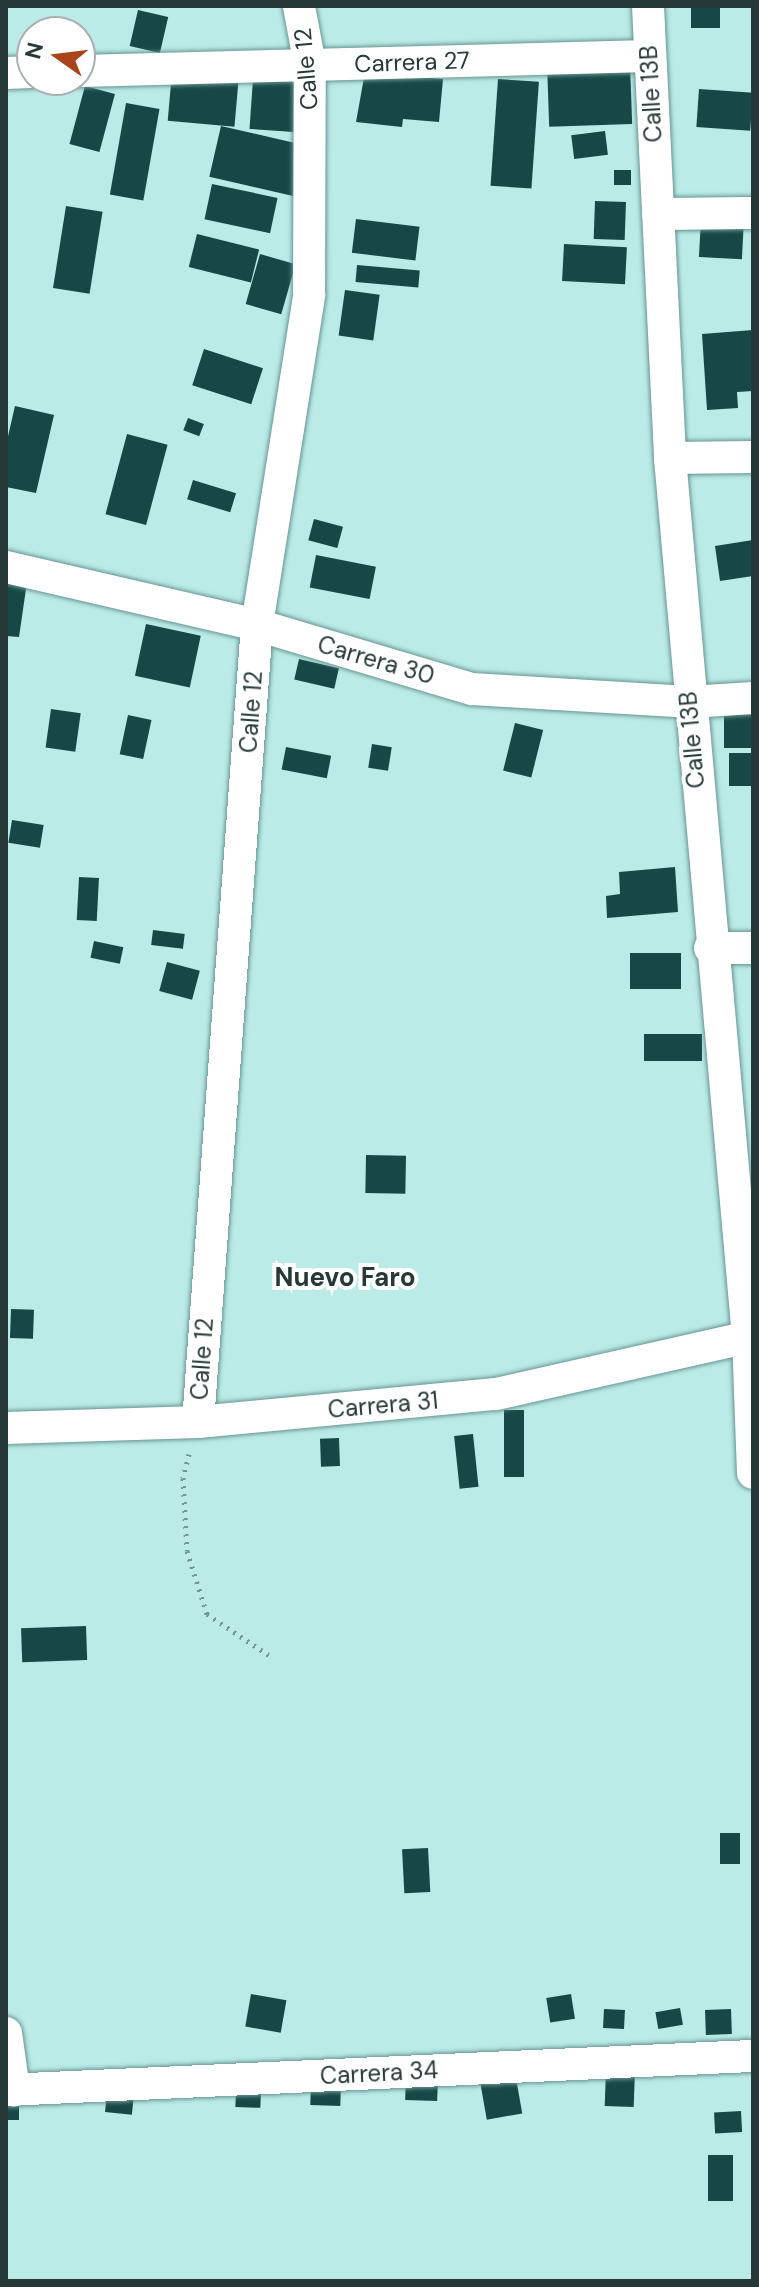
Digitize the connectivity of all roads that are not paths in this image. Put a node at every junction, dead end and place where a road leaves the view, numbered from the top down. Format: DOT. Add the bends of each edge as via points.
graph roads {
  1 [pos="299,6"];
  2 [pos="648,6"];
  3 [pos="648,56"];
  4 [pos="310,65"];
  5 [pos="96,71"];
  6 [pos="753,213"];
  7 [pos="658,214"];
  8 [pos="753,457"];
  9 [pos="670,458"];
  10 [pos="6,567"];
  11 [pos="257,625"];
  12 [pos="753,698"];
  13 [pos="689,702"];
  14 [pos="710,948"];
  15 [pos="753,948"];
  16 [pos="750,1336"];
  17 [pos="198,1422"];
  18 [pos="6,1428"];
  19 [pos="753,1473"];
  20 [pos="6,2033"];
  21 [pos="753,2056"];
  22 [pos="10,2090"];
  1 -- 4 [label="street, Calle 12"];
  2 -- 3 [label="street, Calle 13B"];
  3 -- 4 [label="street, Carrera 27"];
  3 -- 7 [label="street, Calle 13B"];
  4 -- 5 [label="street, Carrera 27"];
  4 -- 11 [label="street, Calle 12" via="309,295"];
  6 -- 7 [label="street"];
  7 -- 9 [label="street, Calle 13B"];
  8 -- 9 [label="street"];
  9 -- 13 [label="street, Calle 13B"];
  10 -- 11 [label="street, Carrera 30"];
  11 -- 13 [label="street, Carrera 30" via="472,689"];
  11 -- 17 [label="street, Calle 12"];
  12 -- 13 [label="street, Carrera 30"];
  13 -- 14 [label="street, Calle 13B"];
  14 -- 15 [label="street"];
  14 -- 16 [label="street, Calle 13B"];
  16 -- 17 [label="street, Carrera 31" via="496,1394"];
  16 -- 19 [label="street, Calle 13B"];
  17 -- 18 [label="street, Carrera 31"];
  20 -- 22 [label="street"];
  21 -- 22 [label="street, Carrera 34"];
}
